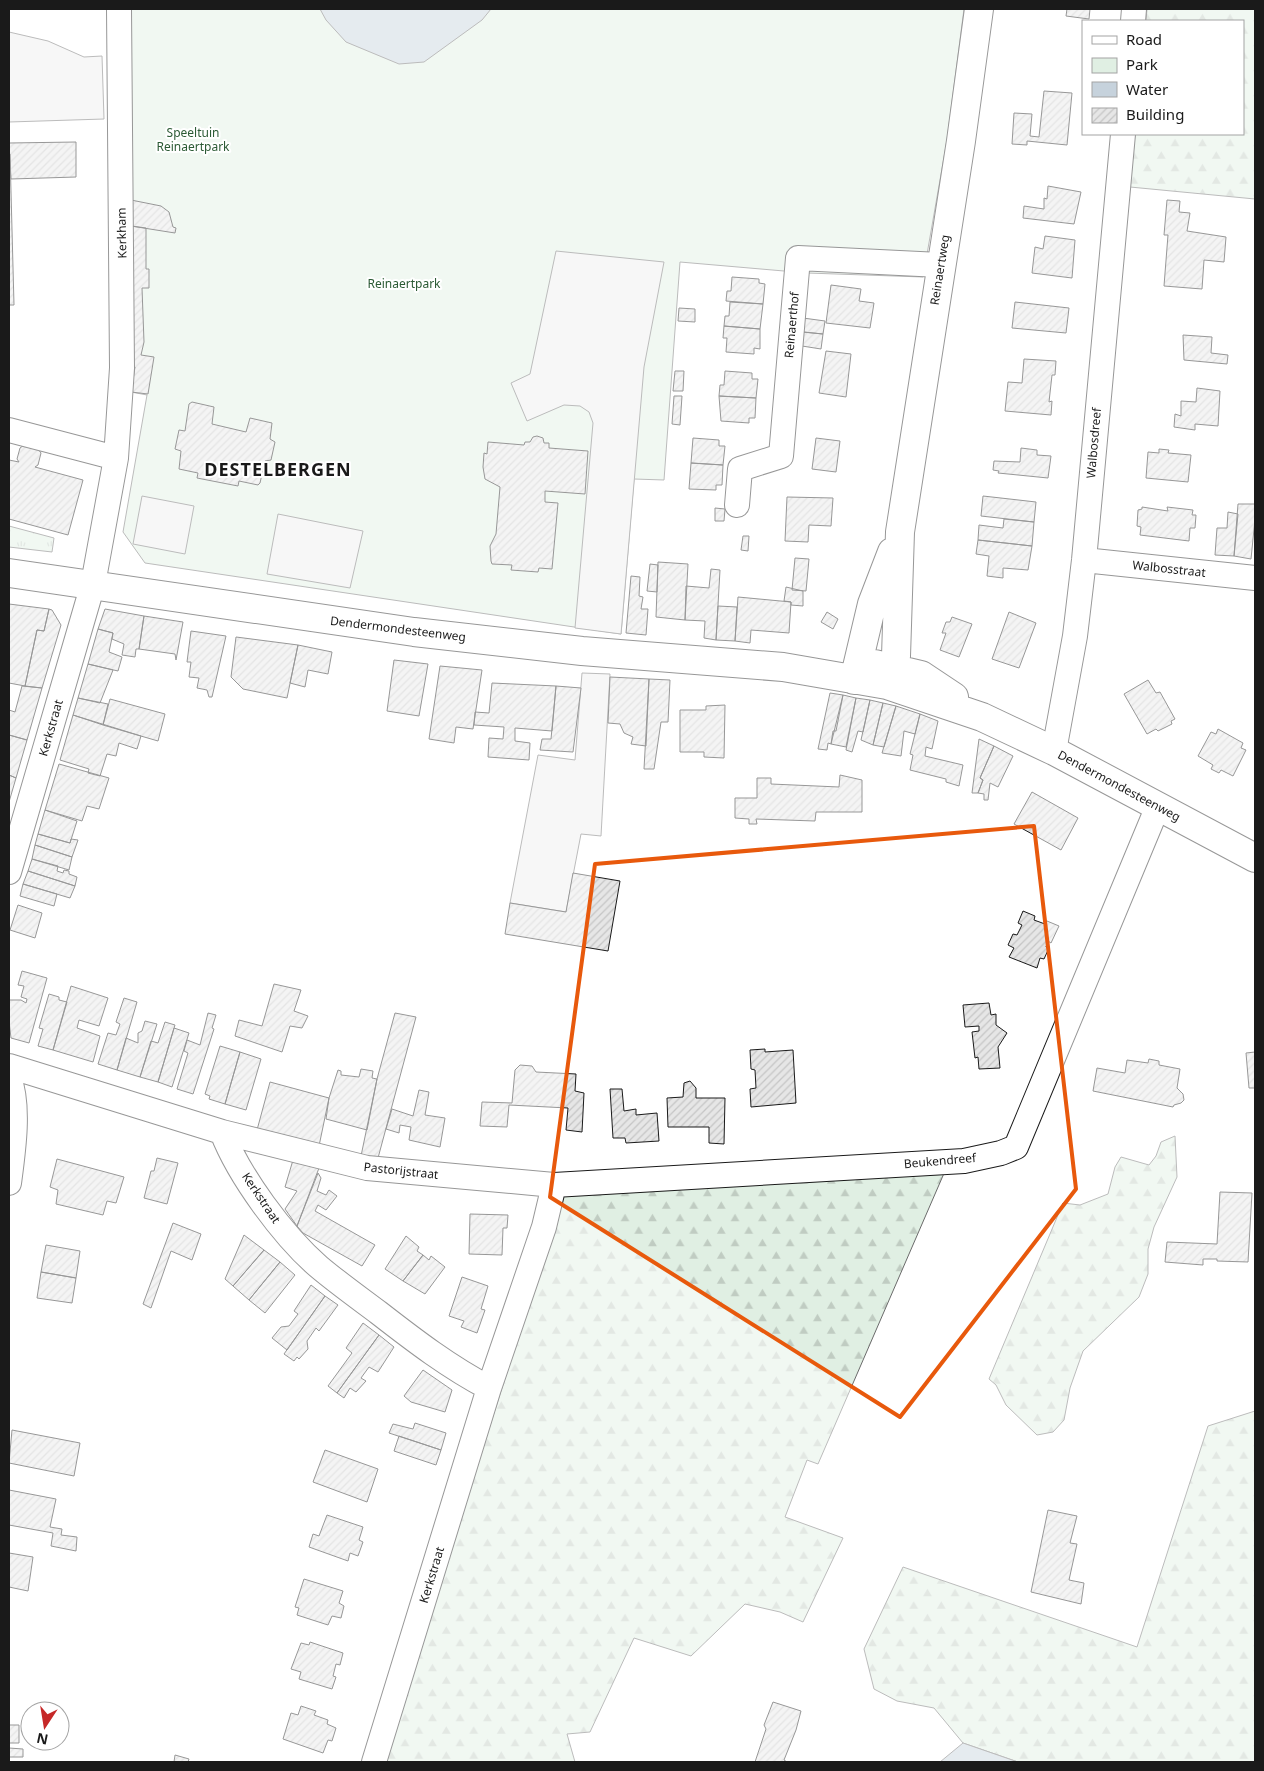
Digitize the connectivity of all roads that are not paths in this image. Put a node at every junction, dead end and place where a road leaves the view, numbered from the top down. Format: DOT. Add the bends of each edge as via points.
graph roads {
  1 [pos="119,9"];
  2 [pos="979,9"];
  3 [pos="1123,135"];
  4 [pos="940,265"];
  5 [pos="9,430"];
  6 [pos="116,458"];
  7 [pos="737,504"];
  8 [pos="900,532"];
  9 [pos="1084,560"];
  10 [pos="9,573"];
  11 [pos="1255,578"];
  12 [pos="93,584"];
  13 [pos="857,671"];
  14 [pos="890,676"];
  15 [pos="1054,751"];
  16 [pos="1158,806"];
  17 [pos="1255,858"];
  18 [pos="9,872"];
  19 [pos="9,1066"];
  20 [pos="9,1078"];
  21 [pos="222,1132"];
  22 [pos="9,1183"];
  23 [pos="554,1185"];
  24 [pos="489,1388"];
  25 [pos="374,1762"];
  1 -- 6 [label="street, Kerkham" via="122,368"];
  2 -- 4 [label="main road, Reinaertweg"];
  3 -- 9 [label="street, Walbosdreef"];
  4 -- 7 [label="street, Reinaerthof" via="798,258 780,456 740,469"];
  4 -- 8 [label="main road, Reinaertweg"];
  5 -- 6 [label="street"];
  6 -- 12 [label="street, Kerkham"];
  8 -- 13 [label="main road, Reinaertweg" via="872,604"];
  8 -- 14 [label="main road, Reinaertweg" via="898,634"];
  9 -- 11 [label="street, Walbosstraat"];
  9 -- 15 [label="street, Walbosdreef" via="1075,636"];
  10 -- 12 [label="main road, Dendermondesteenweg"];
  12 -- 13 [label="main road, Dendermondesteenweg" via="430,634 582,651 789,668 824,662"];
  12 -- 18 [label="street, Kerkstraat"];
  13 -- 14 [label="main road, Dendermondesteenweg"];
  14 -- 15 [label="main road, Dendermondesteenweg"];
  15 -- 16 [label="main road, Dendermondesteenweg"];
  16 -- 17 [label="main road, Dendermondesteenweg"];
  16 -- 23 [label="street, Beukendreef" via="1016,1147 964,1161"];
  19 -- 21 [label="street"];
  20 -- 22 [label="street" via="14,1122"];
  21 -- 23 [label="street, Pastorijstraat" via="367,1168"];
  21 -- 24 [label="street, Kerkstraat" via="229,1150 285,1233 318,1266 421,1346"];
  23 -- 24 [label="street, Kerkstraat" via="544,1226"];
  24 -- 25 [label="street, Kerkstraat"];
}
